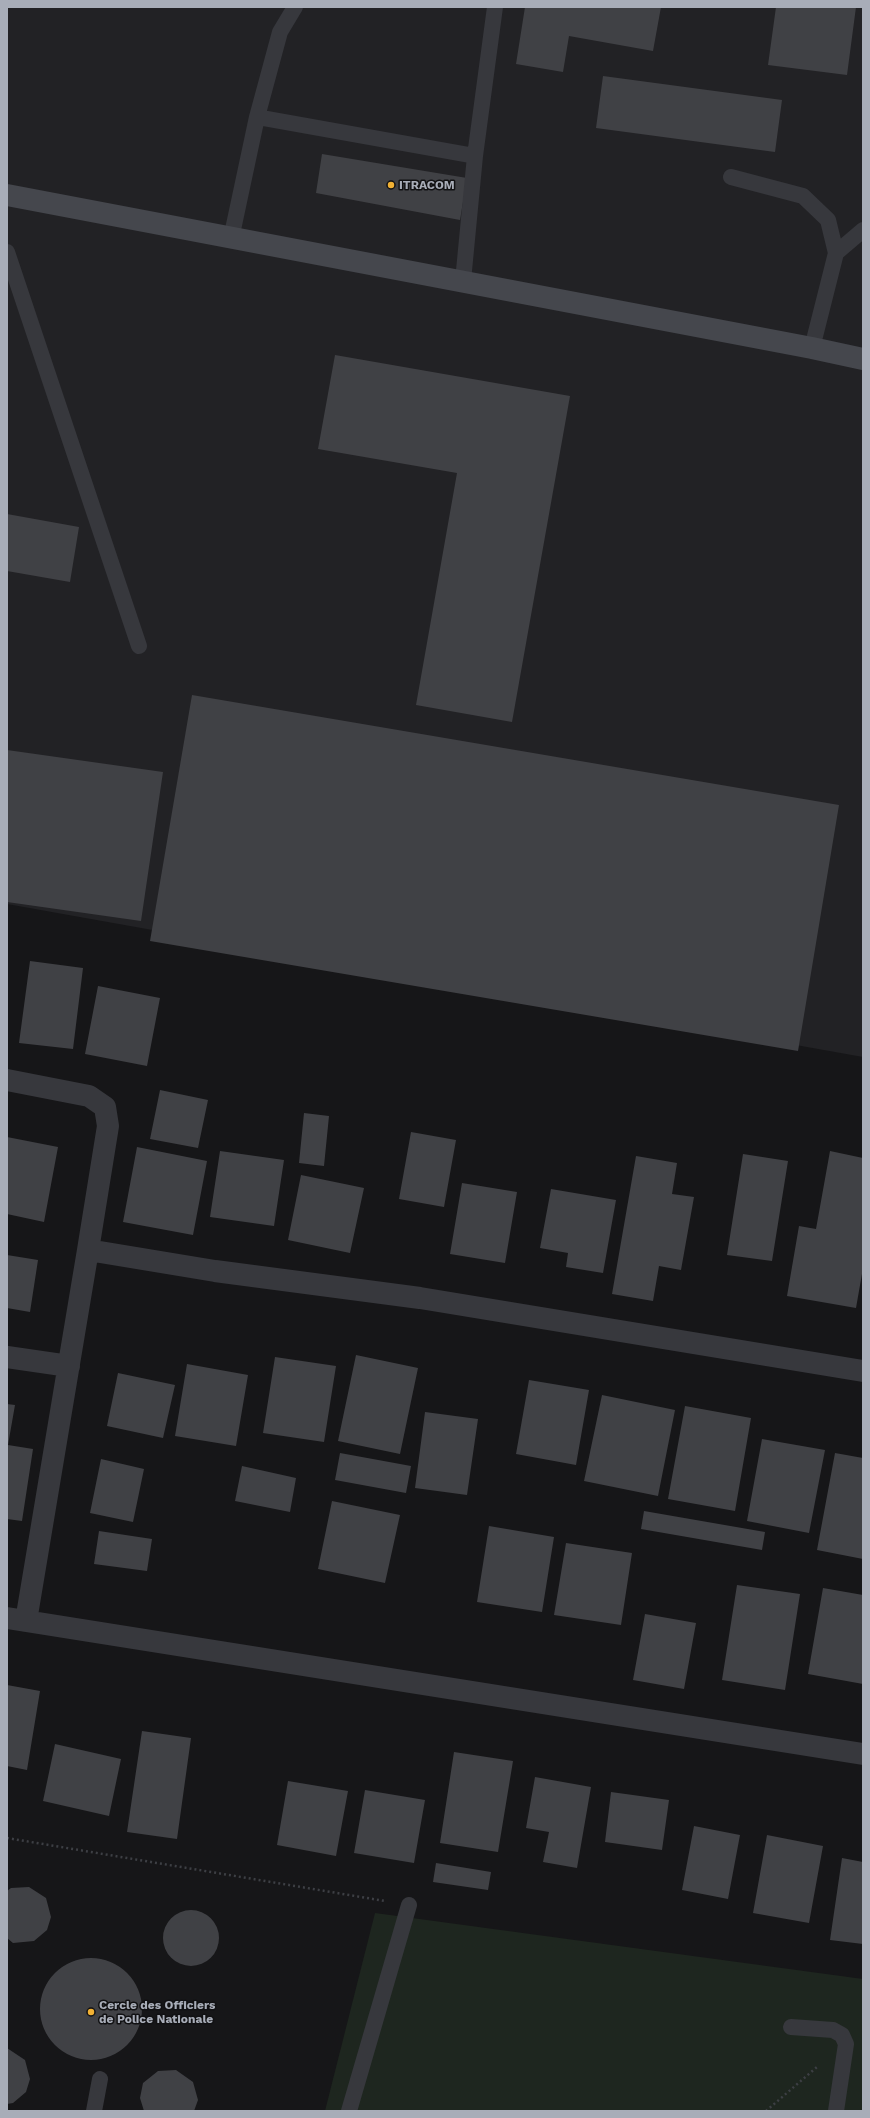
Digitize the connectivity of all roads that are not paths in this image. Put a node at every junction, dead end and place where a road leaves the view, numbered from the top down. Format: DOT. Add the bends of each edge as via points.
graph roads {
  1 [pos="295,7"];
  2 [pos="495,7"];
  3 [pos="256,117"];
  4 [pos="475,156"];
  5 [pos="731,177"];
  6 [pos="7,195"];
  7 [pos="863,230"];
  8 [pos="231,239"];
  9 [pos="7,252"];
  10 [pos="836,253"];
  11 [pos="463,281"];
  12 [pos="812,348"];
  13 [pos="863,359"];
  14 [pos="139,646"];
  15 [pos="7,1080"];
  16 [pos="88,1250"];
  17 [pos="7,1356"];
  18 [pos="69,1366"];
  19 [pos="863,1371"];
  20 [pos="16,1620"];
  21 [pos="863,1754"];
  22 [pos="409,1905"];
  23 [pos="791,2027"];
  24 [pos="100,2079"];
  25 [pos="94,2111"];
  26 [pos="349,2111"];
  27 [pos="836,2111"];
  1 -- 3 [label="lane" via="280,32"];
  2 -- 4 [label="lane"];
  3 -- 4 [label="lane"];
  3 -- 8 [label="lane"];
  4 -- 11 [label="lane"];
  5 -- 10 [label="lane" via="803,196 828,220"];
  6 -- 8 [label="street"];
  7 -- 10 [label="lane"];
  8 -- 11 [label="street"];
  9 -- 14 [label="lane"];
  10 -- 12 [label="lane"];
  11 -- 12 [label="street"];
  12 -- 13 [label="street"];
  15 -- 16 [label="street" via="89,1096 105,1107 108,1126"];
  16 -- 18 [label="street"];
  16 -- 19 [label="street" via="215,1271 420,1298"];
  17 -- 18 [label="street"];
  18 -- 20 [label="street"];
  20 -- 21 [label="street"];
  22 -- 26 [label="lane"];
  23 -- 27 [label="lane" via="833,2030 842,2035 846,2044"];
  24 -- 25 [label="lane"];
}
